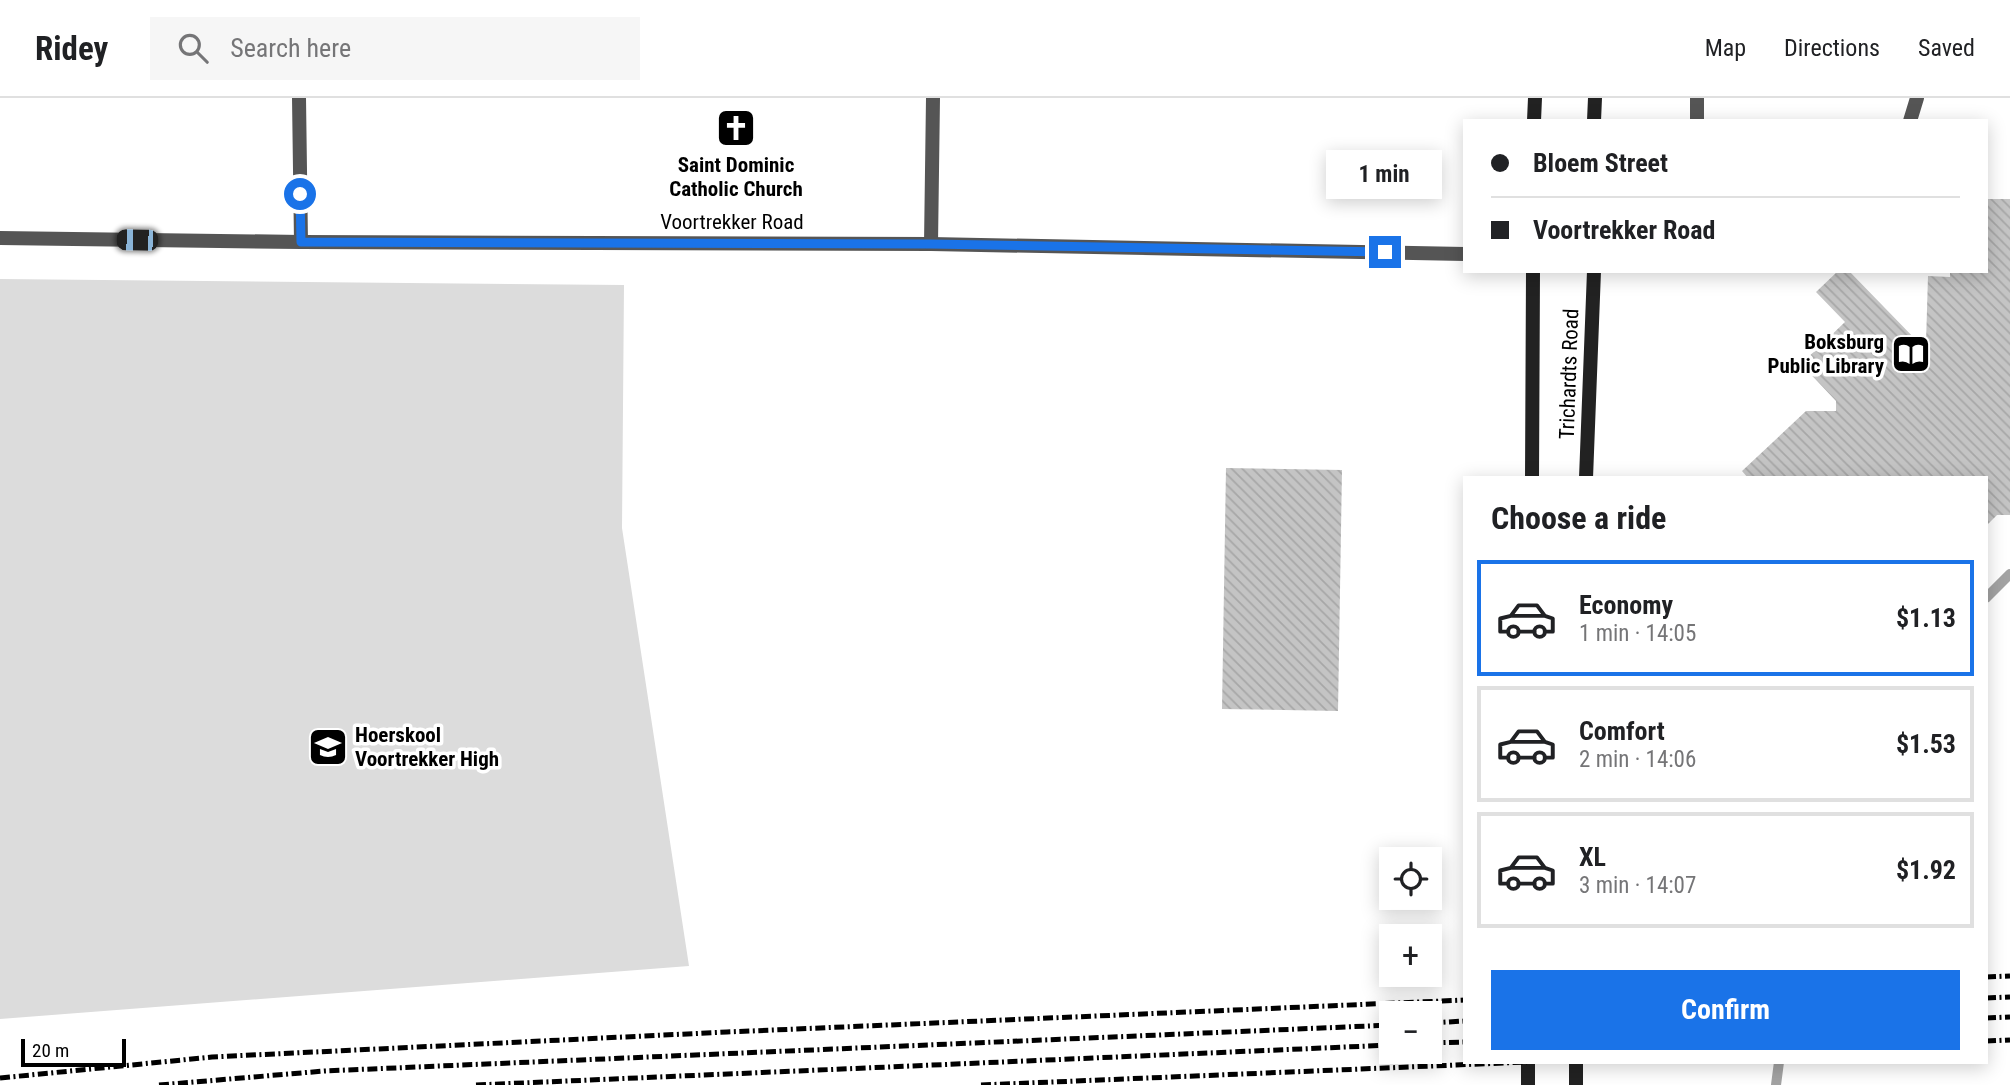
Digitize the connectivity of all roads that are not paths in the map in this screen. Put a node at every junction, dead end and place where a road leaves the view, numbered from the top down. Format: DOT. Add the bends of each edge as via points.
graph roads {
  1 [pos="299,98"];
  2 [pos="933,98"];
  3 [pos="1535,98"];
  4 [pos="1595,98"];
  5 [pos="1697,98"];
  6 [pos="1917,98"];
  7 [pos="1534,119"];
  8 [pos="1594,119"];
  9 [pos="1697,119"];
  10 [pos="1911,119"];
  11 [pos="0,238"];
  12 [pos="301,242"];
  13 [pos="930,244"];
  14 [pos="1463,254"];
  15 [pos="1533,273"];
  16 [pos="1594,273"];
  17 [pos="1532,476"];
  18 [pos="1586,476"];
  19 [pos="1528,1064"];
  20 [pos="1576,1064"];
  21 [pos="1528,1085"];
  22 [pos="1576,1085"];
  1 -- 12 [label="street"];
  2 -- 13 [label="street"];
  3 -- 7 [label="main road"];
  4 -- 8 [label="main road"];
  5 -- 9 [label="street"];
  6 -- 10 [label="street"];
  11 -- 12 [label="street, Voortrekker Road"];
  12 -- 13 [label="street, Voortrekker Road"];
  13 -- 14 [label="street, Voortrekker Road"];
  15 -- 17 [label="main road, Trichardts Road"];
  16 -- 18 [label="main road, Trichardts Road"];
  19 -- 21 [label="main road"];
  20 -- 22 [label="main road"];
}
